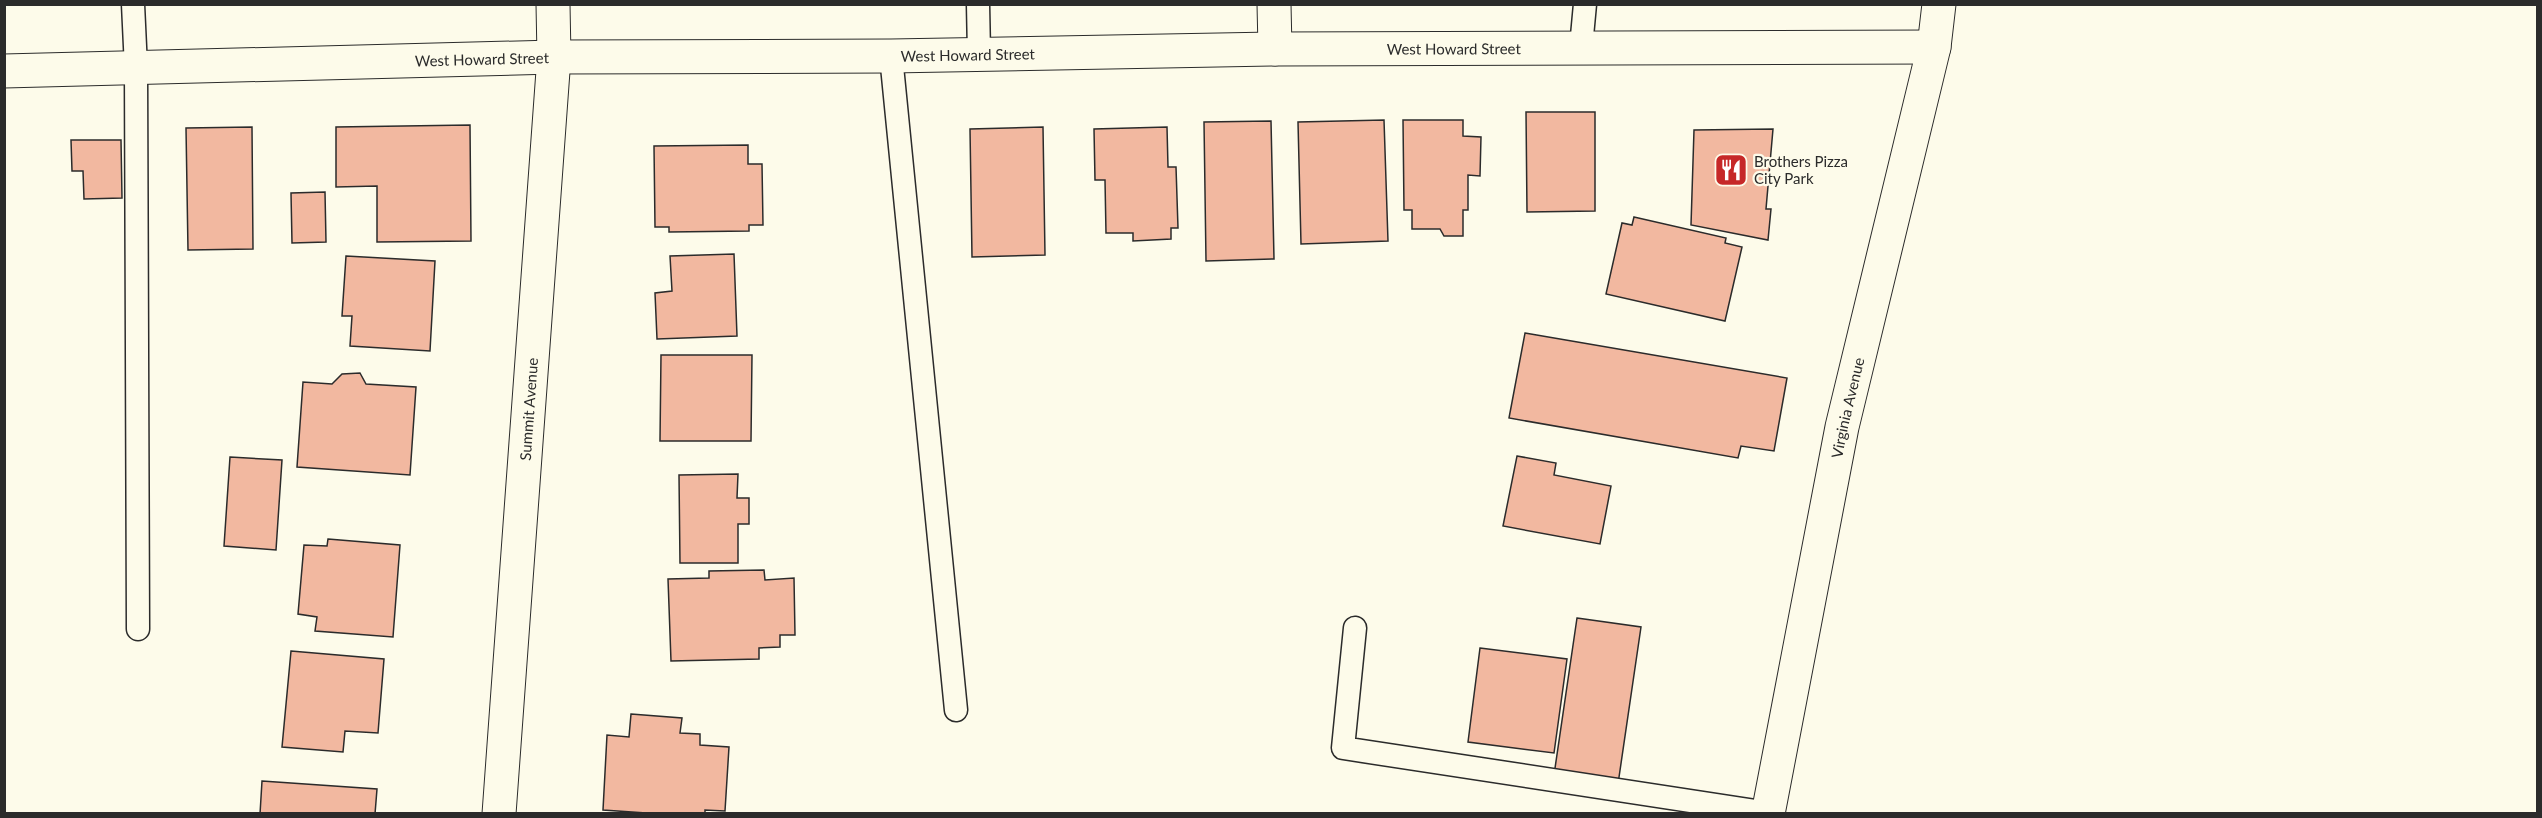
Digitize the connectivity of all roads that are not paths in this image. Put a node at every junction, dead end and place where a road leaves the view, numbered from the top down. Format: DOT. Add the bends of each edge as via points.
graph roads {
  1 [pos="133,4"];
  2 [pos="553,4"];
  3 [pos="978,4"];
  4 [pos="1274,4"];
  5 [pos="1586,4"];
  6 [pos="1939,4"];
  7 [pos="1950,4"];
  8 [pos="1581,47"];
  9 [pos="1934,47"];
  10 [pos="1275,49"];
  11 [pos="979,54"];
  12 [pos="891,56"];
  13 [pos="554,57"];
  14 [pos="136,68"];
  15 [pos="4,71"];
  16 [pos="1355,628"];
  17 [pos="138,629"];
  18 [pos="956,710"];
  19 [pos="499,813"];
  20 [pos="1769,813"];
  1 -- 14 [label="lane"];
  2 -- 13 [label="street, Summit Avenue"];
  3 -- 11 [label="lane"];
  4 -- 10 [label="street"];
  5 -- 8 [label="lane"];
  6 -- 9 [label="street, Virginia Avenue"];
  7 -- 9 [label="street"];
  8 -- 9 [label="street, West Howard Street"];
  8 -- 10 [label="street, West Howard Street"];
  9 -- 20 [label="street, Virginia Avenue" via="1842,427"];
  10 -- 11 [label="street, West Howard Street"];
  11 -- 12 [label="street, West Howard Street"];
  12 -- 13 [label="street, West Howard Street"];
  12 -- 18 [label="lane"];
  13 -- 14 [label="street, West Howard Street"];
  13 -- 19 [label="street, Summit Avenue"];
  14 -- 15 [label="street, West Howard Street"];
  14 -- 17 [label="lane"];
  16 -- 20 [label="lane" via="1343,748"];
}
